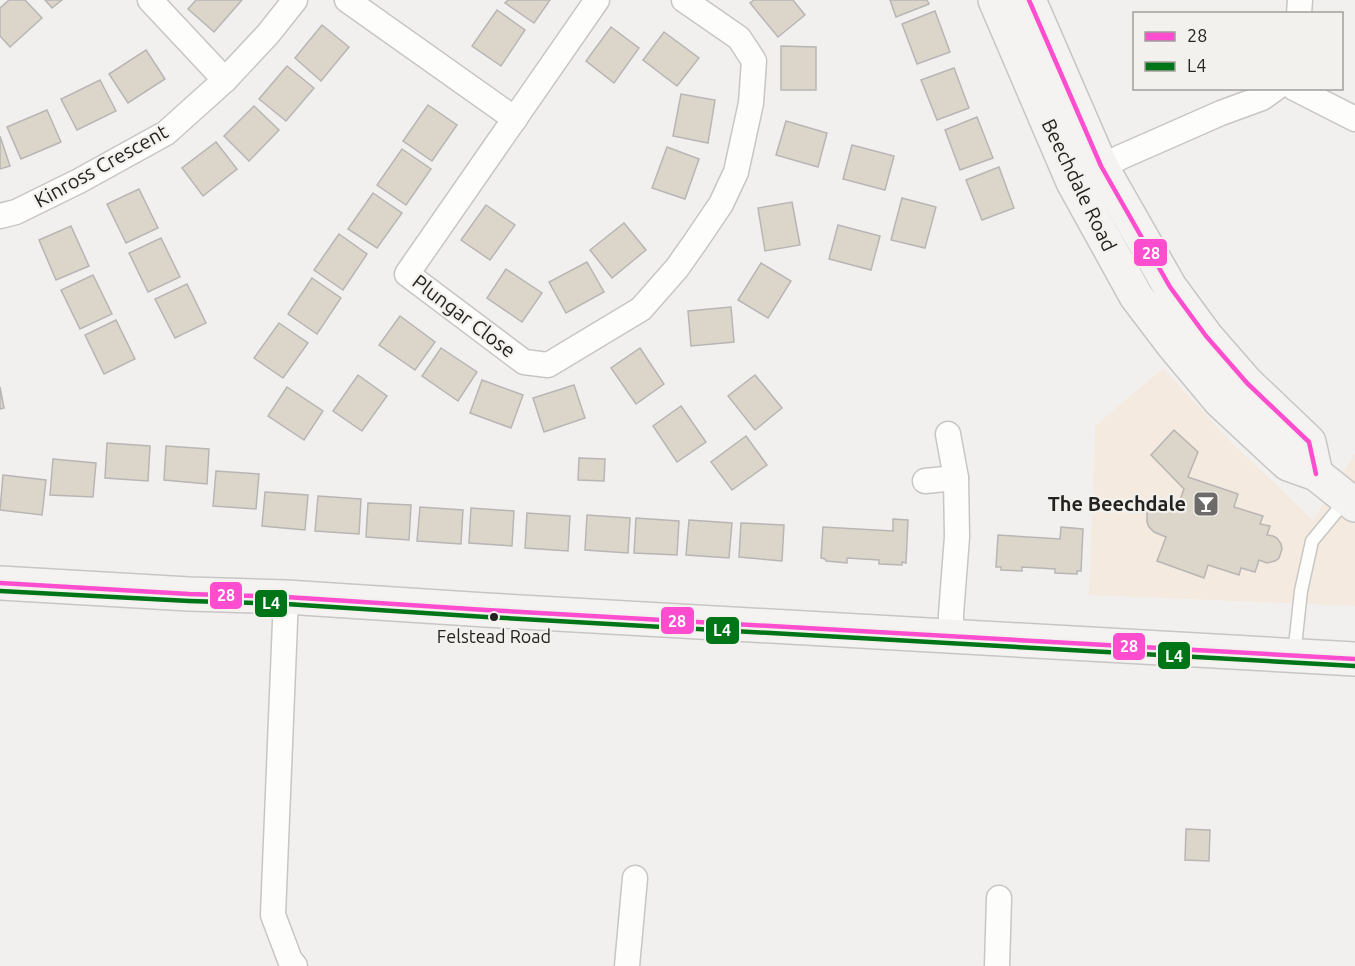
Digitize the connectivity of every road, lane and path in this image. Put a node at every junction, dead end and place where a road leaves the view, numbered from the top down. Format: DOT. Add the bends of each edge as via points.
graph roads {
  1 [pos="150,0"];
  2 [pos="295,0"];
  3 [pos="347,0"];
  4 [pos="597,0"];
  5 [pos="684,0"];
  6 [pos="995,0"];
  7 [pos="1029,0"];
  8 [pos="225,80"];
  9 [pos="1273,90"];
  10 [pos="1298,90"];
  11 [pos="515,119"];
  12 [pos="1355,119"];
  13 [pos="1101,166"];
  14 [pos="1073,182"];
  15 [pos="0,216"];
  16 [pos="948,434"];
  17 [pos="1317,474"];
  18 [pos="956,478"];
  19 [pos="925,481"];
  20 [pos="1351,502"];
  21 [pos="0,583"];
  22 [pos="286,597"];
  23 [pos="951,636"];
  24 [pos="1294,655"];
  25 [pos="1355,658"];
  26 [pos="635,878"];
  27 [pos="999,898"];
  28 [pos="295,966"];
  29 [pos="627,966"];
  30 [pos="997,966"];
  1 -- 8 [label="street"];
  2 -- 8 [label="street, Kinross Crescent"];
  3 -- 11 [label="street"];
  4 -- 11 [label="street, Plungar Close"];
  5 -- 11 [label="street, Plungar Close" via="739,39 754,62 751,103 736,172 696,242 641,309 548,365 524,362 407,274"];
  6 -- 14 [label="street, Beechdale Road"];
  7 -- 13 [label="street, Beechdale Road"];
  8 -- 15 [label="street, Kinross Crescent" via="166,133 79,181"];
  9 -- 13 [label="street"];
  10 -- 12 [label="street"];
  13 -- 14 [label="street"];
  13 -- 17 [label="street, Beechdale Road" via="1170,287 1246,383 1309,442"];
  14 -- 17 [label="street, Beechdale Road" via="1137,296 1174,346 1220,401 1288,464"];
  16 -- 18 [label="street"];
  17 -- 20 [label="street, Beechdale Road"];
  18 -- 19 [label="street"];
  18 -- 23 [label="street"];
  20 -- 24 [label="lane" via="1312,541 1301,591"];
  21 -- 22 [label="street"];
  22 -- 23 [label="street"];
  22 -- 28 [label="street" via="273,915"];
  23 -- 24 [label="street"];
  24 -- 25 [label="street"];
  26 -- 29 [label="street"];
  27 -- 30 [label="street"];
}
